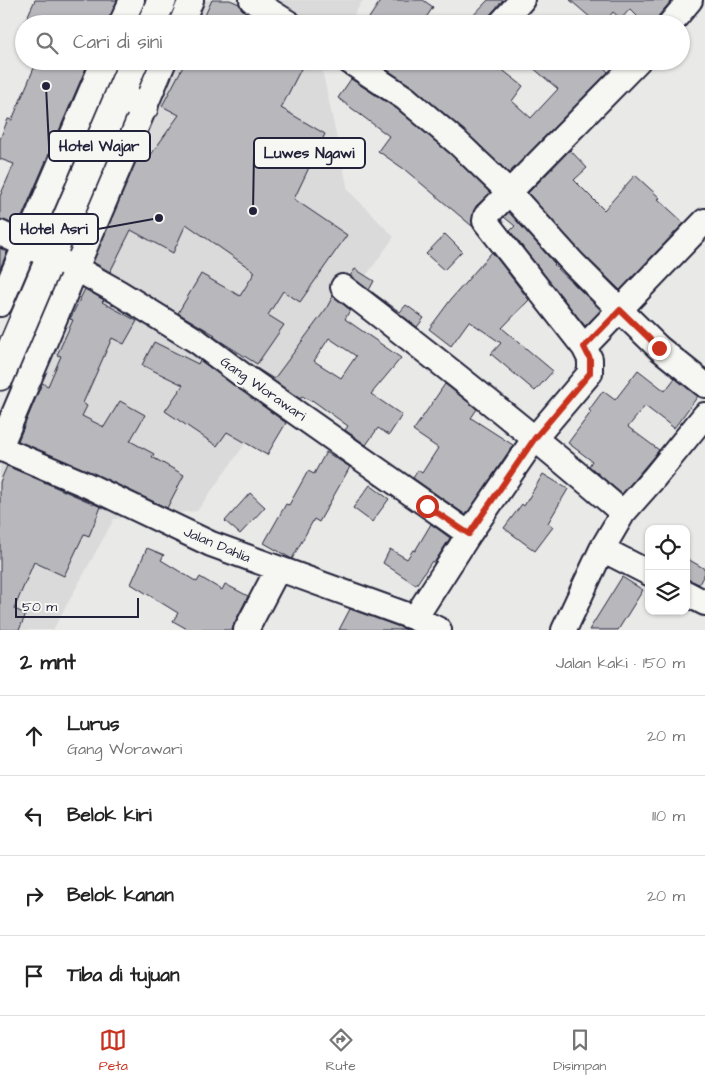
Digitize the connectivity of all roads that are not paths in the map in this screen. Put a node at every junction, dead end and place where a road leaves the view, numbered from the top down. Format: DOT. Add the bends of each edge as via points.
graph roads {
  1 [pos="132,0"];
  2 [pos="162,0"];
  3 [pos="191,0"];
  4 [pos="252,0"];
  5 [pos="522,0"];
  6 [pos="690,0"];
  7 [pos="125,15"];
  8 [pos="155,15"];
  9 [pos="185,15"];
  10 [pos="276,15"];
  11 [pos="508,15"];
  12 [pos="678,15"];
  13 [pos="100,70"];
  14 [pos="130,70"];
  15 [pos="160,70"];
  16 [pos="363,70"];
  17 [pos="629,70"];
  18 [pos="119,96"];
  19 [pos="144,107"];
  20 [pos="509,192"];
  21 [pos="701,232"];
  22 [pos="0,233"];
  23 [pos="25,244"];
  24 [pos="50,256"];
  25 [pos="75,268"];
  26 [pos="343,287"];
  27 [pos="0,304"];
  28 [pos="620,310"];
  29 [pos="584,347"];
  30 [pos="0,376"];
  31 [pos="705,385"];
  32 [pos="705,414"];
  33 [pos="535,438"];
  34 [pos="0,448"];
  35 [pos="623,513"];
  36 [pos="469,534"];
  37 [pos="602,549"];
  38 [pos="278,569"];
  39 [pos="645,571"];
  40 [pos="690,595"];
  41 [pos="705,603"];
  42 [pos="415,618"];
  43 [pos="246,630"];
  44 [pos="439,630"];
  45 [pos="564,630"];
  1 -- 7 [label="street"];
  2 -- 8 [label="main road"];
  3 -- 9 [label="street"];
  4 -- 10 [label="street"];
  5 -- 11 [label="street"];
  6 -- 12 [label="street"];
  13 -- 23 [label="street"];
  14 -- 18 [label="main road"];
  15 -- 19 [label="street"];
  16 -- 20 [label="street" via="405,98"];
  17 -- 20 [label="street"];
  18 -- 19 [label="main road"];
  18 -- 24 [label="main road"];
  19 -- 25 [label="street"];
  20 -- 28 [label="street"];
  20 -- 29 [label="street" via="486,216 485,222"];
  21 -- 28 [label="street"];
  22 -- 23 [label="street, Gang Worawari"];
  23 -- 24 [label="street, Gang Worawari"];
  23 -- 27 [label="street"];
  24 -- 25 [label="street, Gang Worawari"];
  24 -- 30 [label="main road"];
  25 -- 34 [label="street"];
  25 -- 36 [label="street, Gang Worawari" via="197,341"];
  26 -- 33 [label="street"];
  28 -- 29 [label="street"];
  28 -- 31 [label="street" via="659,348"];
  29 -- 33 [label="street" via="590,359 590,373"];
  32 -- 35 [label="street"];
  33 -- 35 [label="street"];
  33 -- 36 [label="street"];
  34 -- 38 [label="street, Jalan Dahlia" via="211,544"];
  35 -- 37 [label="street"];
  36 -- 42 [label="street"];
  37 -- 39 [label="street"];
  37 -- 45 [label="street"];
  38 -- 42 [label="street, Jalan Dahlia"];
  38 -- 43 [label="street"];
  40 -- 41 [label="street"];
  42 -- 44 [label="street, Jalan Dahlia"];
}
